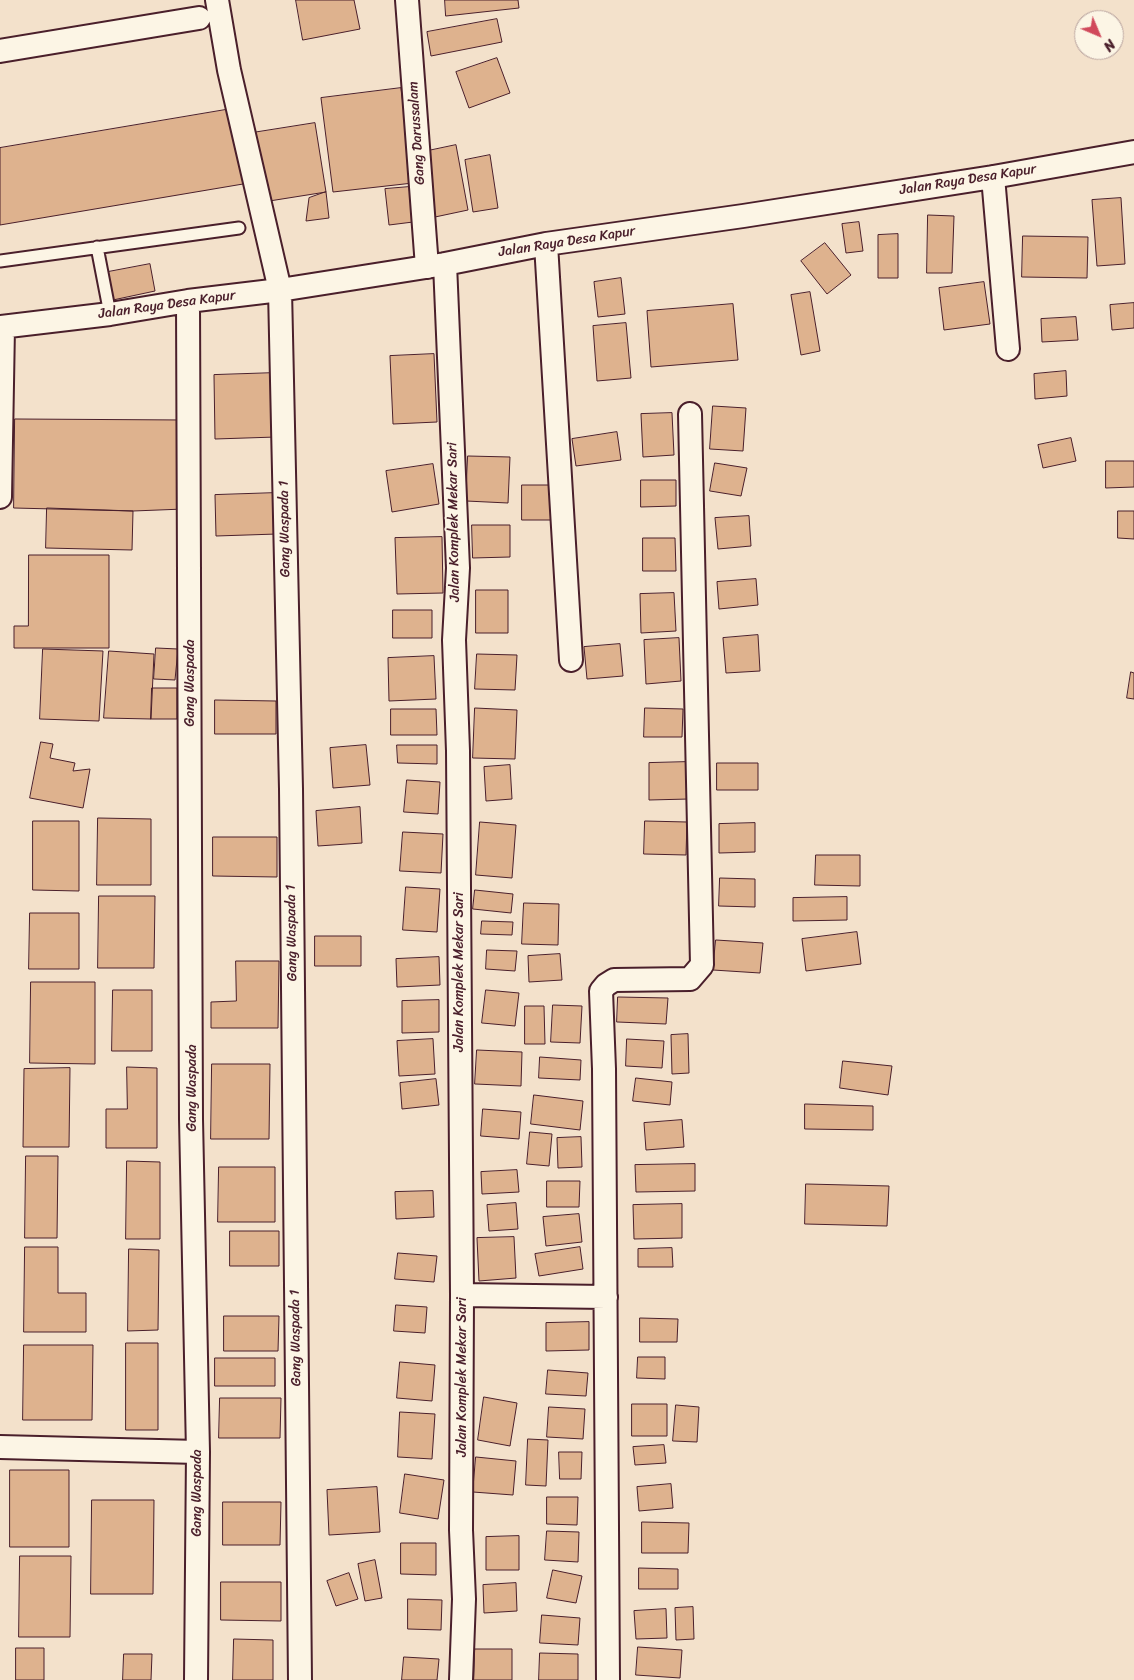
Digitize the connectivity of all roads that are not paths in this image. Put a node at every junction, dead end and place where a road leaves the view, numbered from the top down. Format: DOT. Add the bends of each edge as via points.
graph roads {
  1 [pos="217,0"];
  2 [pos="407,0"];
  3 [pos="199,18"];
  4 [pos="0,51"];
  5 [pos="1134,152"];
  6 [pos="993,177"];
  7 [pos="239,228"];
  8 [pos="546,244"];
  9 [pos="97,247"];
  10 [pos="0,261"];
  11 [pos="436,265"];
  12 [pos="280,290"];
  13 [pos="188,302"];
  14 [pos="110,314"];
  15 [pos="1,327"];
  16 [pos="1008,349"];
  17 [pos="690,414"];
  18 [pos="0,498"];
  19 [pos="571,660"];
  20 [pos="462,1295"];
  21 [pos="606,1297"];
  22 [pos="0,1447"];
  23 [pos="198,1452"];
  24 [pos="196,1680"];
  25 [pos="300,1680"];
  26 [pos="461,1680"];
  27 [pos="608,1680"];
  1 -- 12 [label="street, Gang Waspada 1" via="229,70"];
  2 -- 11 [label="street, Gang Darussalam"];
  3 -- 4 [label="street"];
  5 -- 6 [label="street, Jalan Raya Desa Kapur"];
  6 -- 8 [label="street, Jalan Raya Desa Kapur"];
  6 -- 16 [label="street"];
  7 -- 9 [label="lane"];
  8 -- 11 [label="street, Jalan Raya Desa Kapur"];
  8 -- 19 [label="street"];
  9 -- 10 [label="lane"];
  9 -- 14 [label="lane"];
  11 -- 12 [label="street, Jalan Raya Desa Kapur"];
  11 -- 20 [label="street, Jalan Komplek Mekar Sari" via="458,568 454,640 458,752"];
  12 -- 13 [label="street, Jalan Raya Desa Kapur"];
  12 -- 25 [label="street, Gang Waspada 1" via="291,788"];
  13 -- 14 [label="street, Jalan Raya Desa Kapur"];
  13 -- 23 [label="street, Gang Waspada" via="191,1109"];
  14 -- 15 [label="street, Jalan Raya Desa Kapur"];
  15 -- 18 [label="street"];
  17 -- 21 [label="street" via="702,965 690,979 614,980 601,991"];
  20 -- 21 [label="street"];
  20 -- 26 [label="street, Jalan Komplek Mekar Sari" via="461,1530 464,1599"];
  21 -- 27 [label="street"];
  22 -- 23 [label="street"];
  23 -- 24 [label="street, Gang Waspada"];
}
